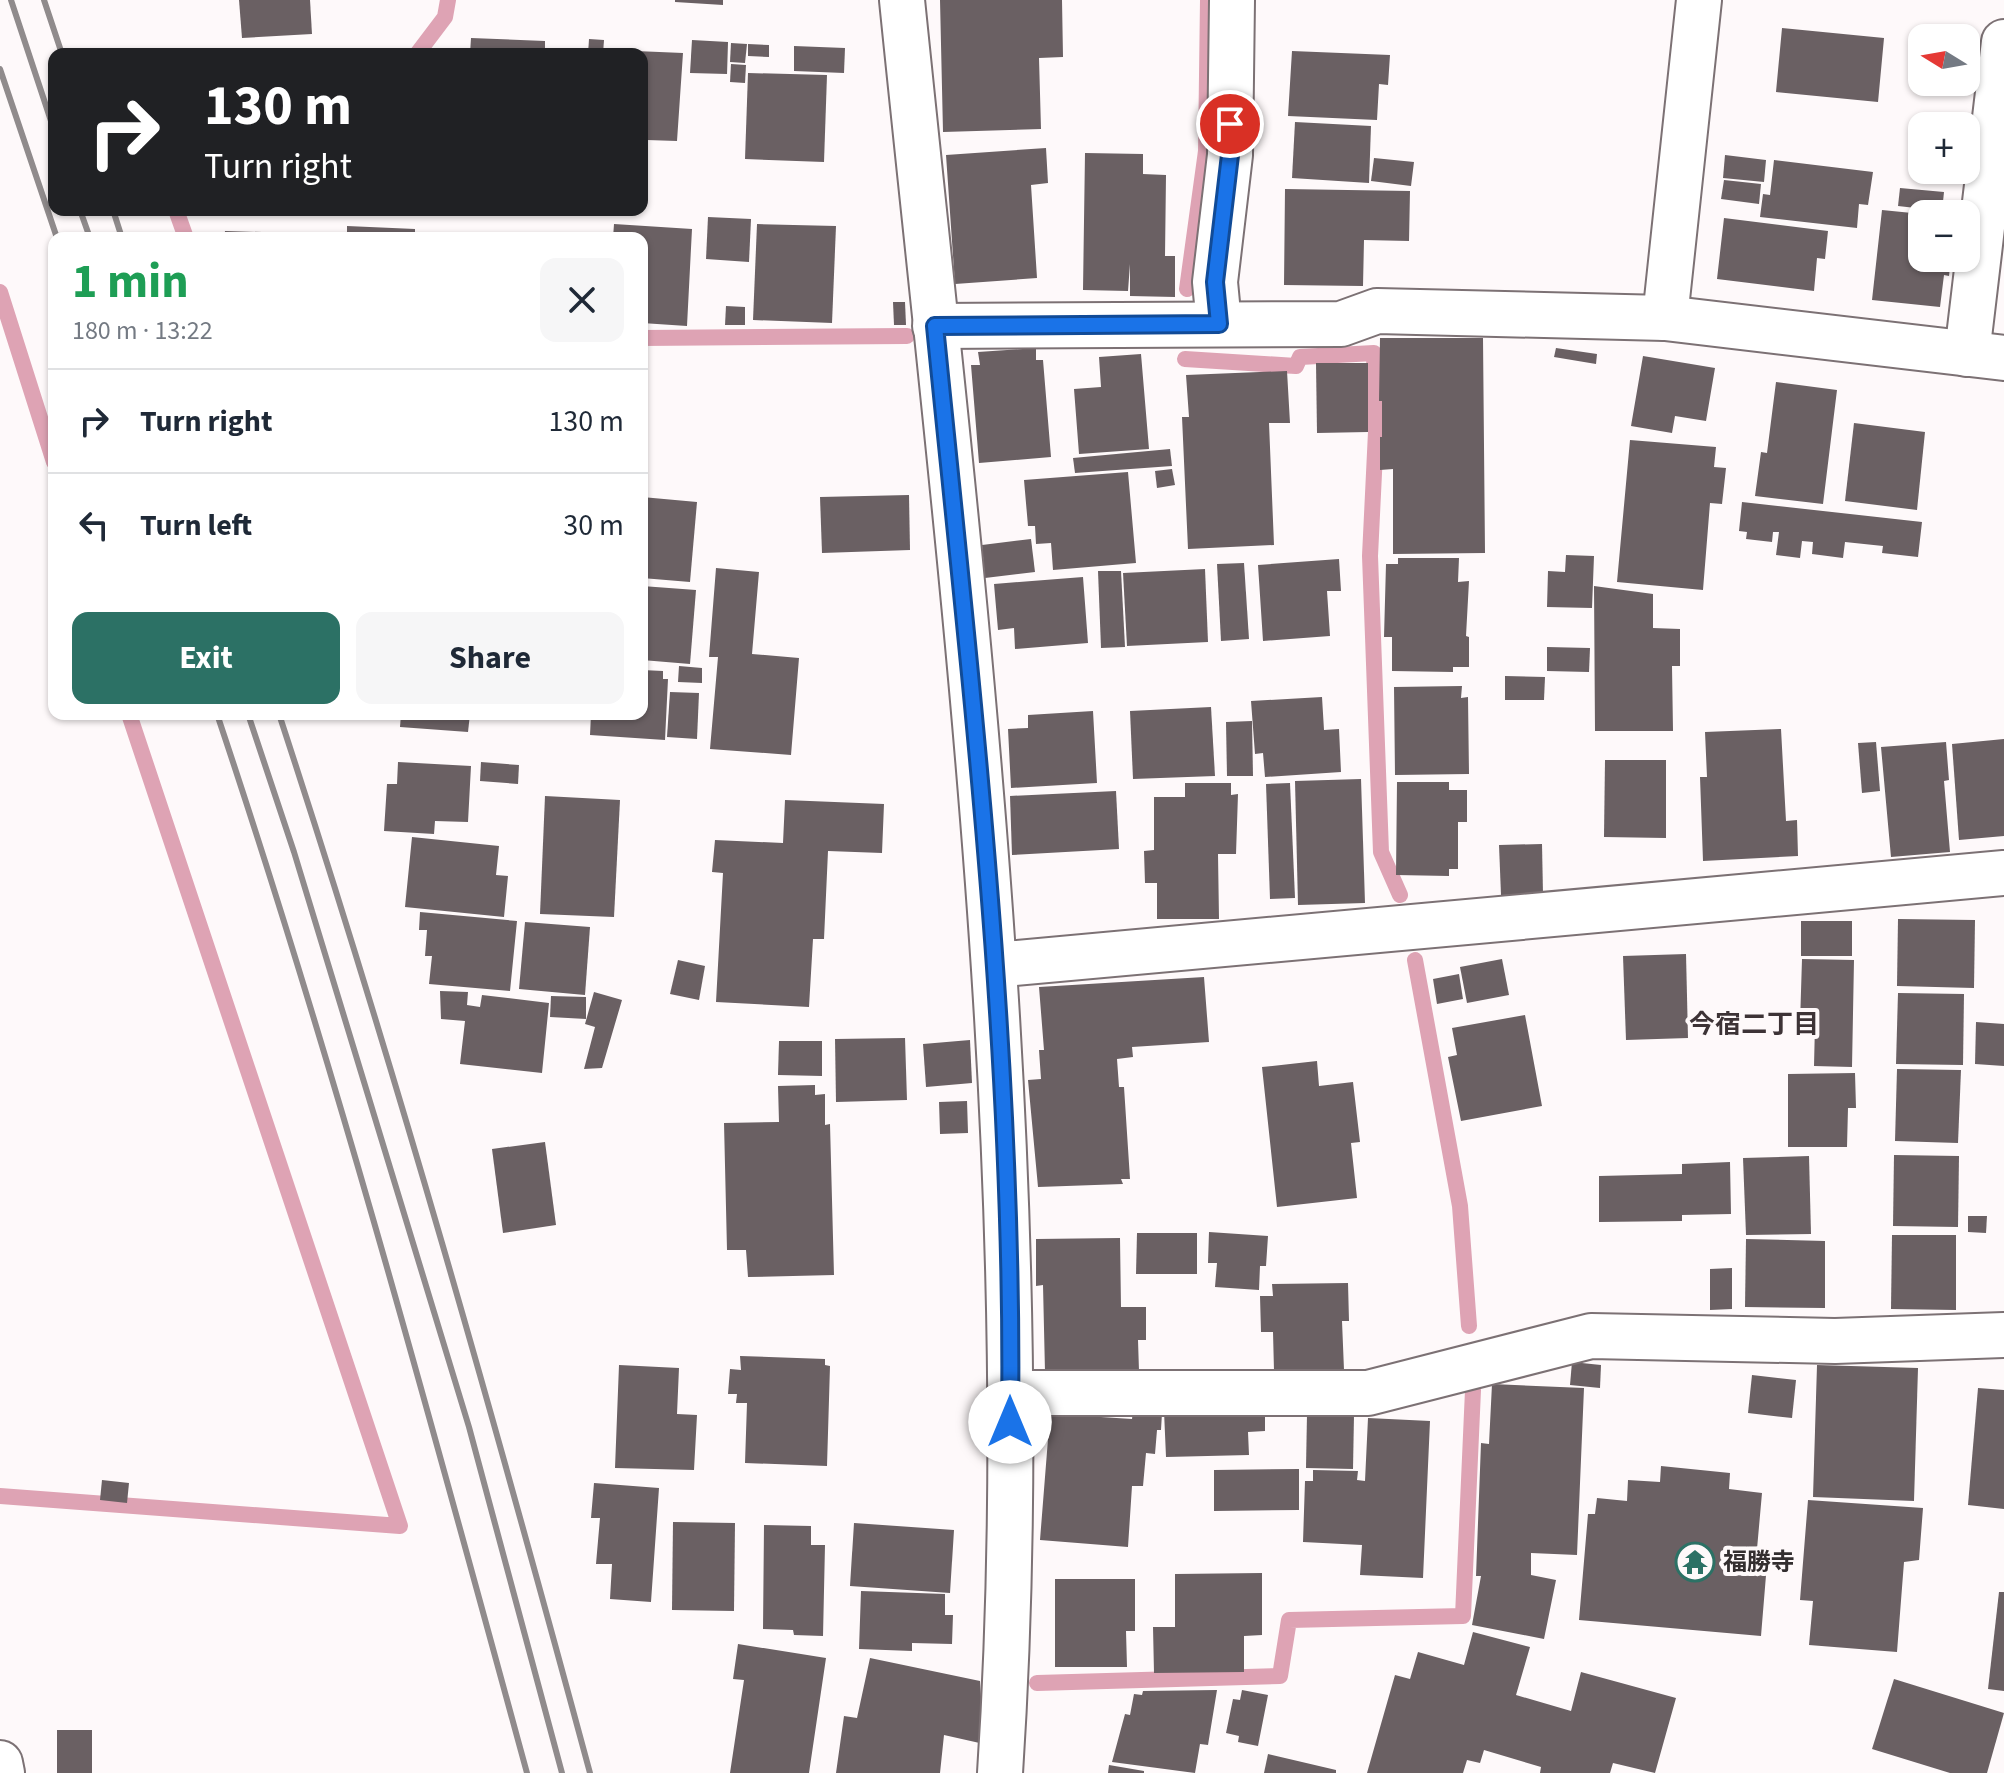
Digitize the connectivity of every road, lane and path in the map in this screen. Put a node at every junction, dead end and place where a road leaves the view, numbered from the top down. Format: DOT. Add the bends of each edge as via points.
graph roads {
  1 [pos="902,0"];
  2 [pos="1232,0"];
  3 [pos="1699,0"];
  4 [pos="2004,42"];
  5 [pos="1665,318"];
  6 [pos="1219,324"];
  7 [pos="935,326"];
  8 [pos="1986,356"];
  9 [pos="2004,873"];
  10 [pos="994,965"];
  11 [pos="2004,1335"];
  12 [pos="1010,1393"];
  13 [pos="0,1763"];
  14 [pos="2,1773"];
  15 [pos="1000,1773"];
  1 -- 7 [label="street"];
  2 -- 6 [label="street" via="1230,155 1215,282"];
  3 -- 5 [label="street"];
  4 -- 8 [label="street"];
  5 -- 6 [label="street" via="1377,311 1341,324"];
  5 -- 8 [label="street"];
  6 -- 7 [label="street"];
  7 -- 10 [label="street"];
  9 -- 10 [label="street"];
  10 -- 12 [label="street" via="1008,1210"];
  11 -- 12 [label="street" via="1835,1341 1591,1336 1368,1393"];
  12 -- 15 [label="street" via="1008,1654"];
  13 -- 14 [label="street"];
}
